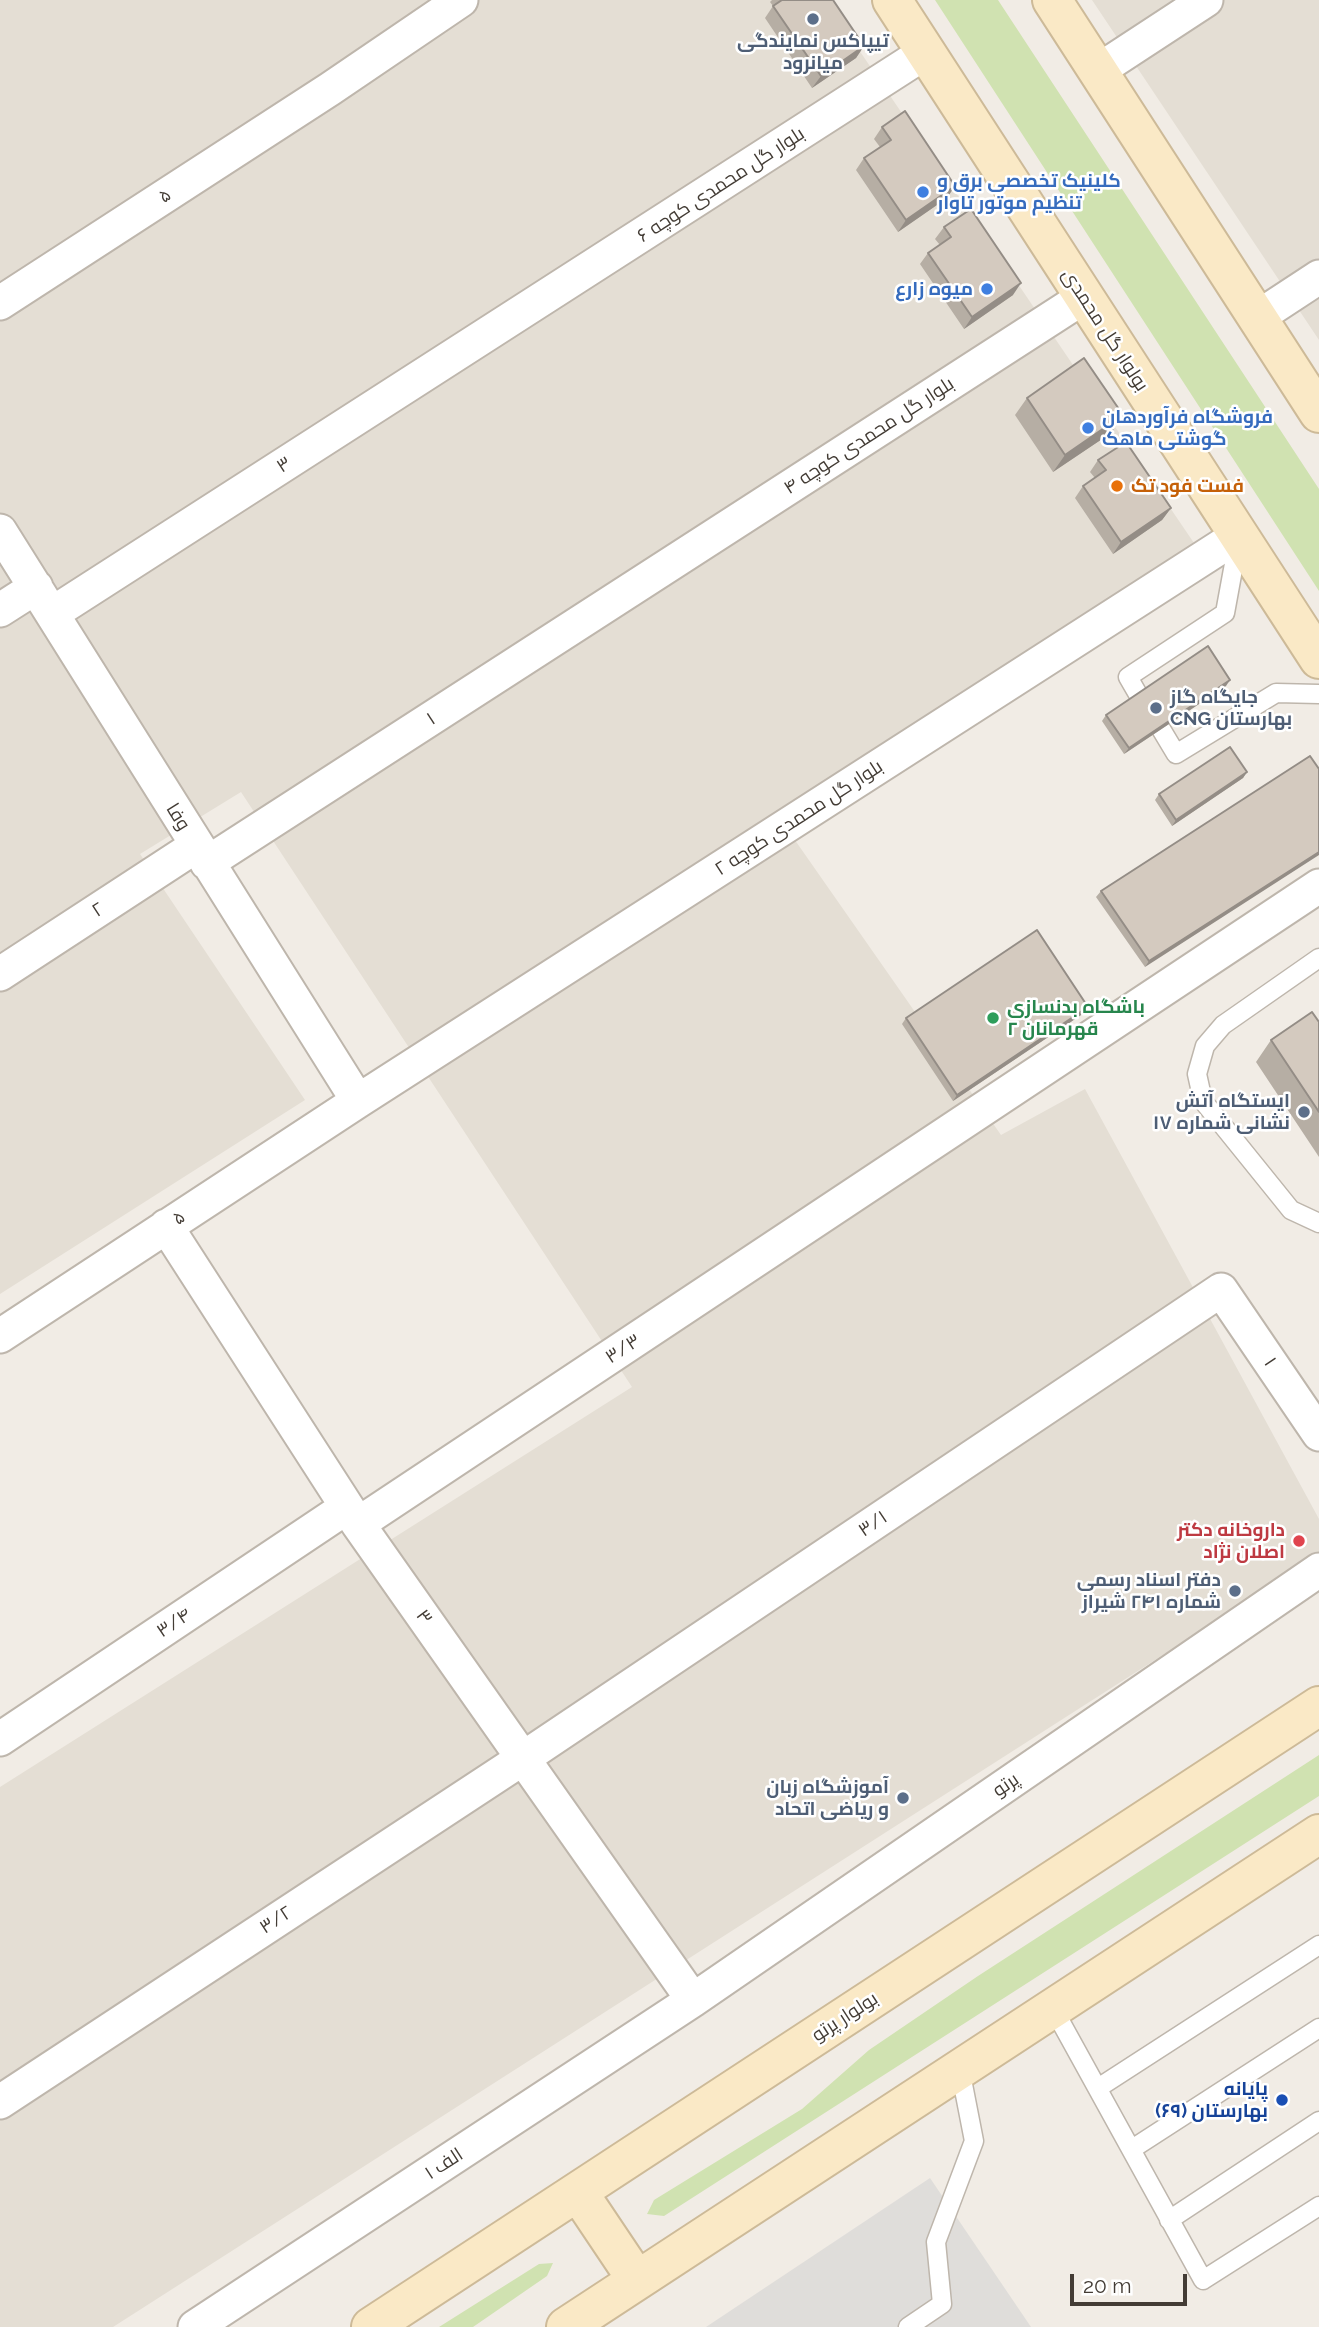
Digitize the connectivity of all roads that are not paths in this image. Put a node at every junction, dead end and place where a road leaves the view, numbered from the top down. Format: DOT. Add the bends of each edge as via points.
graph roads {
  1 [pos="461,0"];
  2 [pos="892,0"];
  3 [pos="1052,0"];
  4 [pos="1206,0"];
  5 [pos="926,52"];
  6 [pos="1099,70"];
  7 [pos="1319,277"];
  8 [pos="1084,297"];
  9 [pos="0,303"];
  10 [pos="514,317"];
  11 [pos="1258,317"];
  12 [pos="1319,413"];
  13 [pos="0,531"];
  14 [pos="1240,535"];
  15 [pos="654,575"];
  16 [pos="45,600"];
  17 [pos="0,610"];
  18 [pos="1319,659"];
  19 [pos="1319,694"];
  20 [pos="1139,696"];
  21 [pos="1161,729"];
  22 [pos="201,855"];
  23 [pos="1319,886"];
  24 [pos="1319,958"];
  25 [pos="0,974"];
  26 [pos="358,1101"];
  27 [pos="1319,1223"];
  28 [pos="166,1226"];
  29 [pos="1221,1290"];
  30 [pos="0,1335"];
  31 [pos="1319,1434"];
  32 [pos="353,1516"];
  33 [pos="1319,1570"];
  34 [pos="1319,1706"];
  35 [pos="0,1739"];
  36 [pos="525,1757"];
  37 [pos="1319,1834"];
  38 [pos="1319,1945"];
  39 [pos="693,2000"];
  40 [pos="1053,2008"];
  41 [pos="1319,2028"];
  42 [pos="960,2069"];
  43 [pos="1098,2088"];
  44 [pos="0,2102"];
  45 [pos="1319,2121"];
  46 [pos="1132,2149"];
  47 [pos="578,2192"];
  48 [pos="1319,2206"];
  49 [pos="1169,2220"];
  50 [pos="637,2280"];
  51 [pos="195,2327"];
  52 [pos="370,2327"];
  53 [pos="566,2327"];
  54 [pos="908,2327"];
  1 -- 9 [label="street, ۵"];
  2 -- 5 [label="main road, بولوار گل محمدی"];
  3 -- 6 [label="main road"];
  4 -- 6 [label="street"];
  5 -- 8 [label="main road, بولوار گل محمدی"];
  5 -- 10 [label="street, بلوار گل محمدی کوچه ۶"];
  6 -- 11 [label="main road"];
  7 -- 11 [label="street"];
  8 -- 14 [label="main road, بولوار گل محمدی"];
  8 -- 15 [label="street, بلوار گل محمدی کوچه ۴"];
  10 -- 16 [label="street, ۳"];
  11 -- 12 [label="main road"];
  13 -- 16 [label="street, وفا"];
  14 -- 18 [label="main road, بولوار گل محمدی"];
  14 -- 20 [label="lane" via="1225,613 1128,677"];
  14 -- 26 [label="street, بلوار گل محمدی کوچه ۲"];
  15 -- 22 [label="street, ۱"];
  16 -- 17 [label="street, ۳"];
  16 -- 22 [label="street, وفا"];
  19 -- 21 [label="lane" via="1276,693 1176,754"];
  22 -- 25 [label="street, ۲"];
  22 -- 26 [label="street, وفا"];
  23 -- 32 [label="street, ۳/۳" via="889,1173"];
  24 -- 27 [label="lane" via="1223,1025 1205,1046 1197,1074 1203,1101 1291,1210"];
  26 -- 28 [label="street, ۵"];
  28 -- 30 [label="street, ۵"];
  28 -- 32 [label="street, ۳"];
  29 -- 31 [label="street, ۱"];
  29 -- 36 [label="street, ۳/۱"];
  32 -- 35 [label="street, ۳/۴"];
  32 -- 36 [label="street, ۳"];
  33 -- 39 [label="street, پرتو"];
  34 -- 47 [label="main road, بولوار پرتو"];
  36 -- 39 [label="street, ۳"];
  36 -- 44 [label="street, ۳/۲"];
  37 -- 40 [label="main road"];
  38 -- 43 [label="lane"];
  39 -- 51 [label="street, ۱ الف"];
  40 -- 42 [label="main road"];
  40 -- 43 [label="lane"];
  41 -- 46 [label="lane"];
  42 -- 50 [label="main road"];
  42 -- 54 [label="lane" via="974,2141 936,2242 942,2304"];
  43 -- 46 [label="lane"];
  45 -- 49 [label="lane"];
  46 -- 49 [label="lane"];
  47 -- 50 [label="main road"];
  47 -- 52 [label="main road, بولوار پرتو"];
  48 -- 49 [label="lane" via="1203,2280"];
  50 -- 53 [label="main road"];
}
